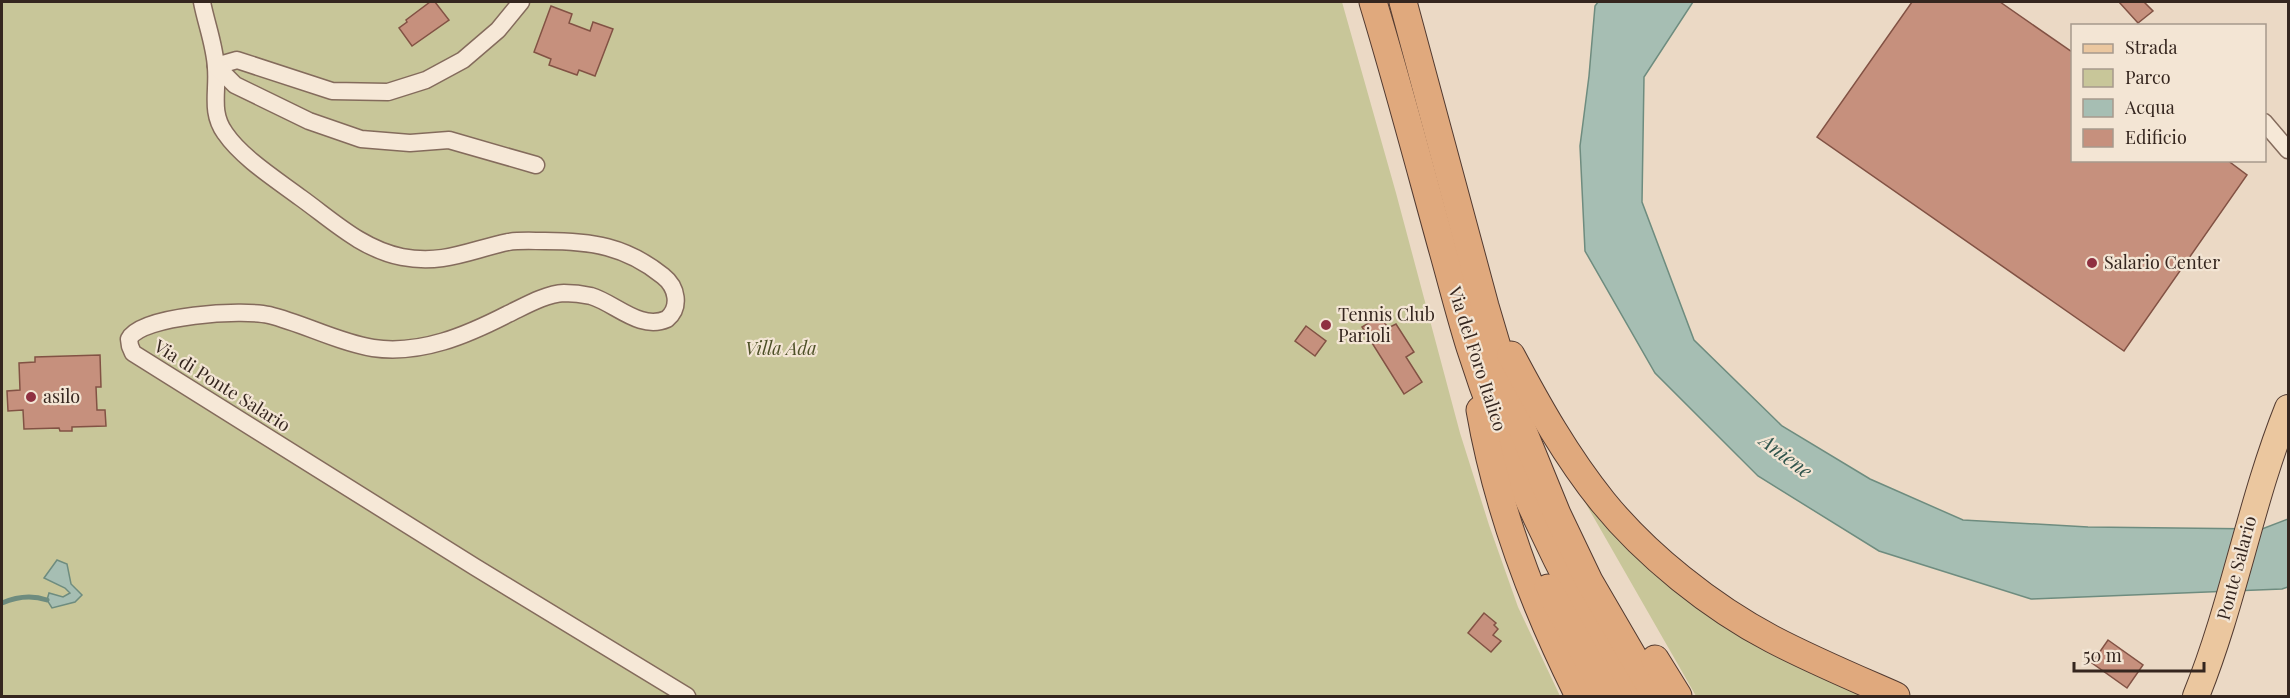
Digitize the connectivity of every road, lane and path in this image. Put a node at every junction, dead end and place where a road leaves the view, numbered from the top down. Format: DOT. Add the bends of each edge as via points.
graph roads {
  1 [pos="202,2"];
  2 [pos="521,2"];
  3 [pos="1374,2"];
  4 [pos="1403,2"];
  5 [pos="216,66"];
  6 [pos="2266,123"];
  7 [pos="2289,150"];
  8 [pos="536,165"];
  9 [pos="1485,306"];
  10 [pos="1470,347"];
  11 [pos="2289,408"];
  12 [pos="1529,447"];
  13 [pos="1500,494"];
  14 [pos="687,696"];
  15 [pos="1579,696"];
  16 [pos="1608,696"];
  17 [pos="1632,696"];
  18 [pos="1656,696"];
  19 [pos="1677,696"];
  20 [pos="1896,696"];
  21 [pos="2196,696"];
  1 -- 5 [label="street, Via di Ponte Salario"];
  2 -- 5 [label="street" via="498,30 463,60 426,80 388,92 332,91 237,60"];
  3 -- 10 [label="highway, Via del Foro Italico"];
  4 -- 9 [label="highway, Via del Foro Italico"];
  5 -- 8 [label="street" via="235,85 309,121 361,139 410,143 449,140"];
  5 -- 14 [label="street, Via di Ponte Salario" via="215,111 233,144 368,245 403,257 424,259 451,258 510,242 602,244 666,278 674,289 674,310 667,319 650,323 591,296 560,293 477,330 434,344 396,350 356,345 267,315 197,315 136,330 129,339 133,353"];
  6 -- 7 [label="street"];
  9 -- 12 [label="highway, Via del Foro Italico"];
  9 -- 20 [label="highway" via="1534,400 1569,456 1602,501 1650,551 1753,628"];
  10 -- 13 [label="highway" via="1487,448"];
  10 -- 17 [label="highway, Via del Foro Italico" via="1527,497 1582,609"];
  11 -- 21 [label="main road, Ponte Salario" via="2262,479 2212,656"];
  12 -- 18 [label="highway, Via del Foro Italico" via="1590,581"];
  12 -- 19 [label="highway"];
  13 -- 15 [label="highway" via="1539,609"];
  13 -- 16 [label="highway"];
}
